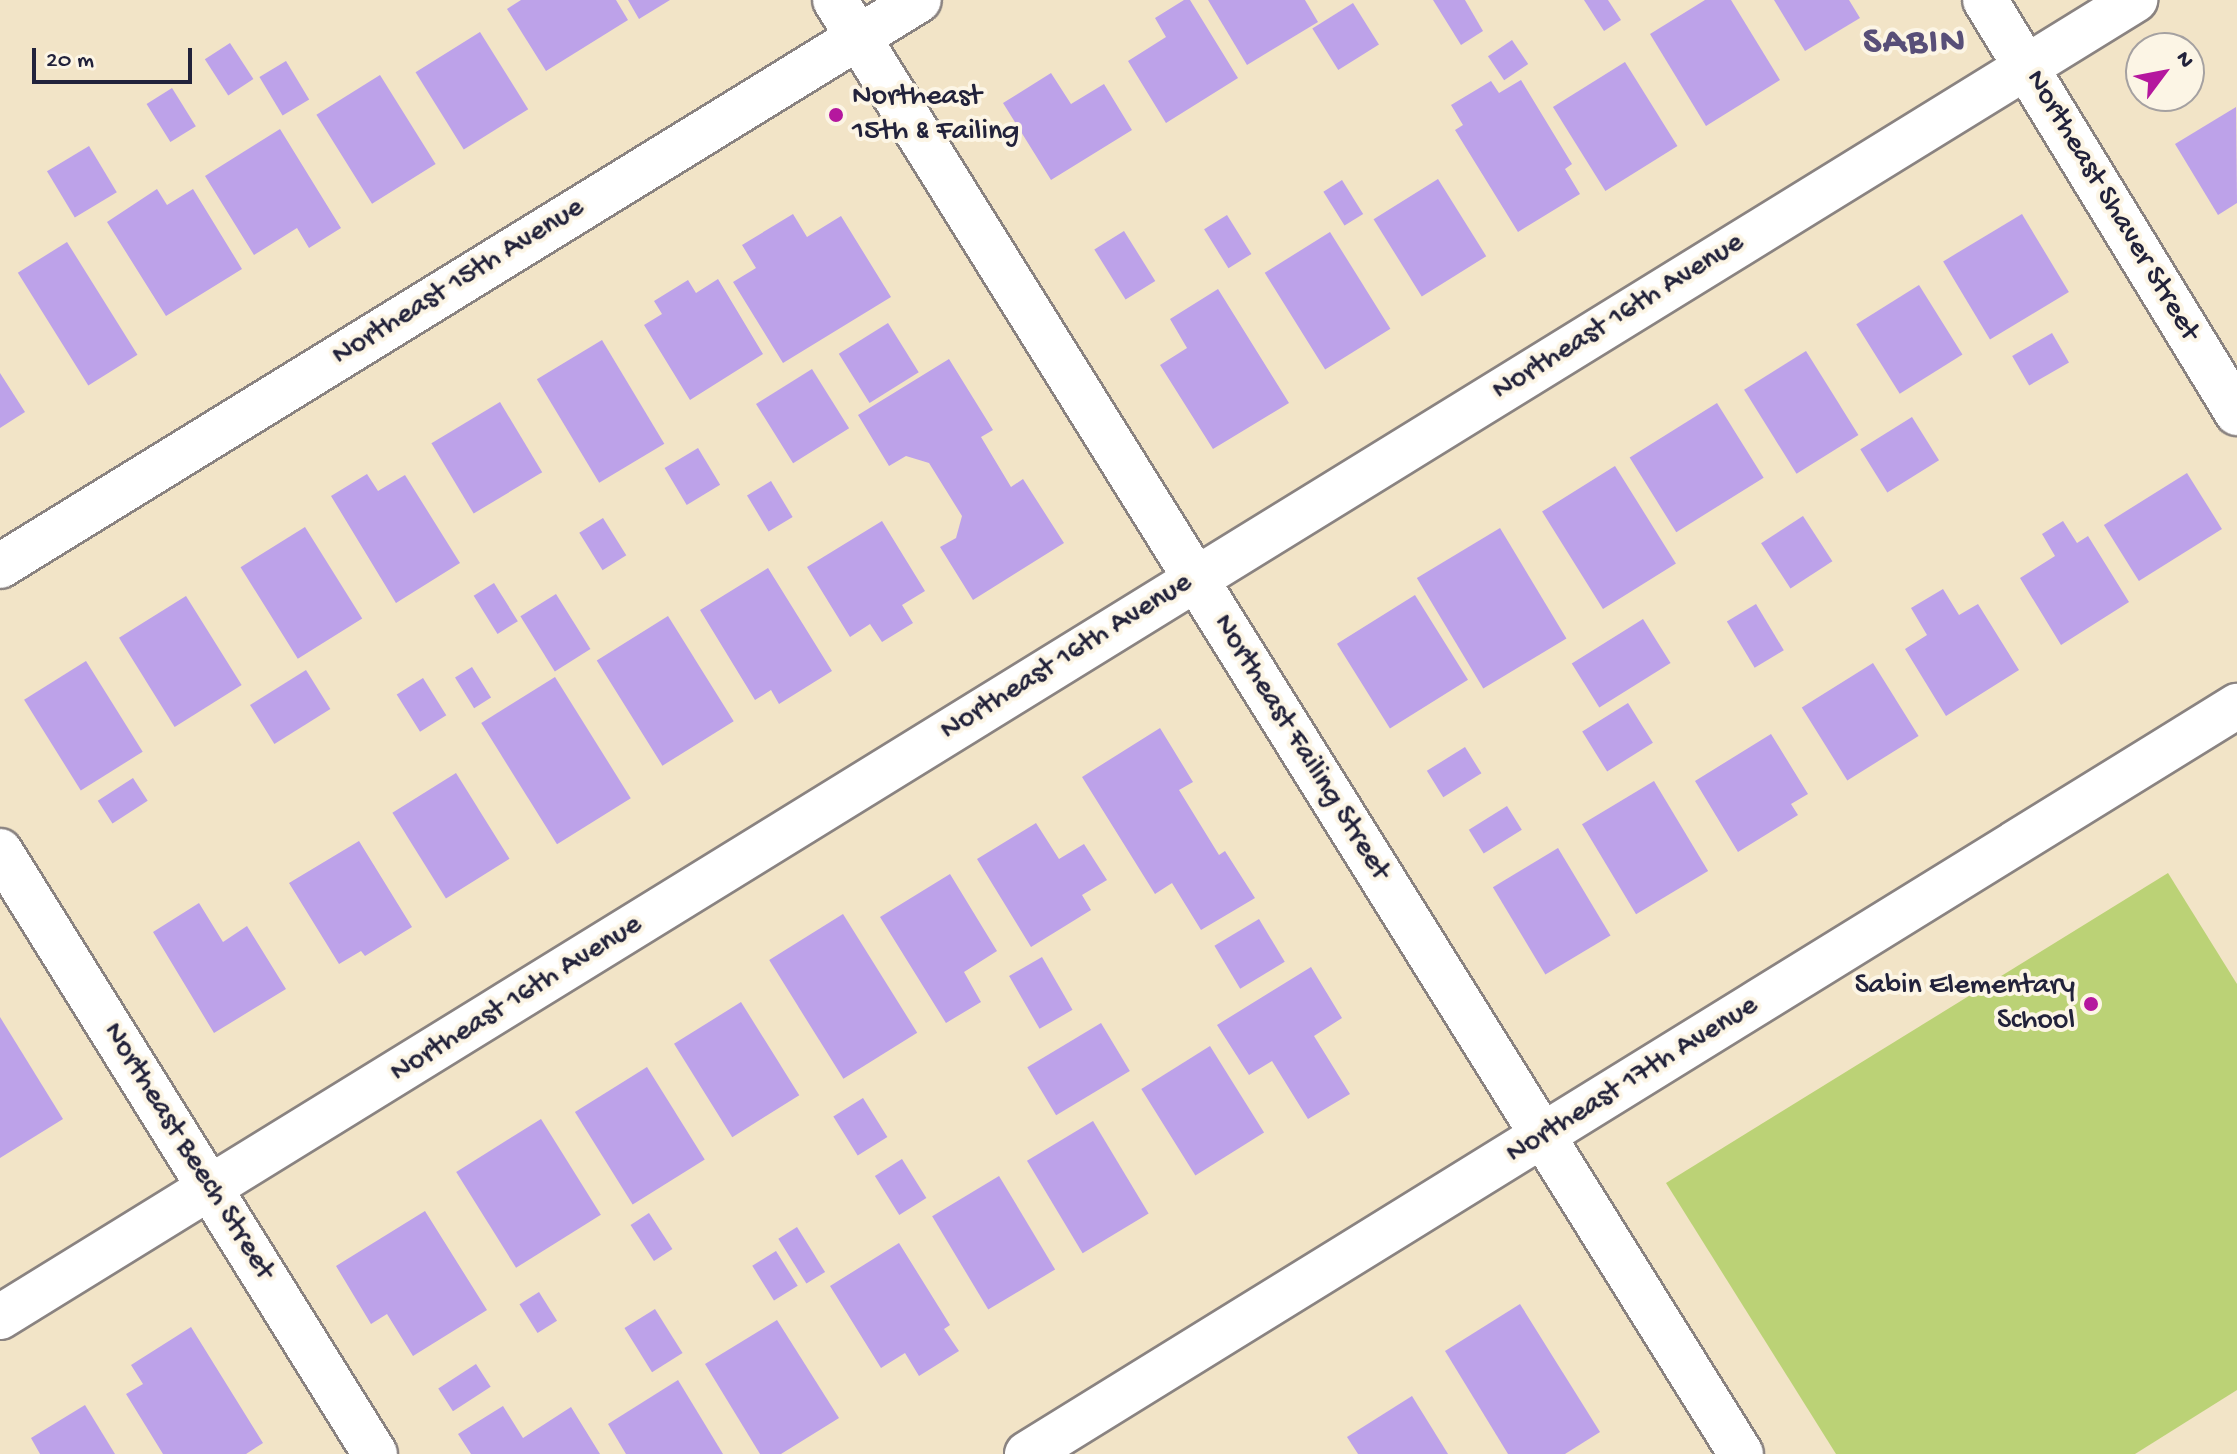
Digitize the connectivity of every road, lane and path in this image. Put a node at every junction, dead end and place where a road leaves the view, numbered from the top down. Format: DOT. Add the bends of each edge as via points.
graph roads {
  1 [pos="835,0"];
  2 [pos="919,0"];
  3 [pos="1985,0"];
  4 [pos="2135,0"];
  5 [pos="858,38"];
  6 [pos="2026,67"];
  7 [pos="2237,413"];
  8 [pos="0,566"];
  9 [pos="1195,579"];
  10 [pos="2237,706"];
  11 [pos="0,851"];
  12 [pos="1542,1137"];
  13 [pos="211,1189"];
  14 [pos="0,1317"];
  15 [pos="375,1454"];
  16 [pos="1027,1454"];
  17 [pos="1741,1454"];
  1 -- 5 [label="street, Northeast Failing Street"];
  2 -- 5 [label="street, Northeast 15th Avenue"];
  3 -- 6 [label="street, Northeast Shaver Street"];
  4 -- 6 [label="street, Northeast 16th Avenue"];
  5 -- 8 [label="street, Northeast 15th Avenue"];
  5 -- 9 [label="street, Northeast Failing Street"];
  6 -- 7 [label="street, Northeast Shaver Street"];
  6 -- 9 [label="street, Northeast 16th Avenue"];
  9 -- 12 [label="street, Northeast Failing Street"];
  9 -- 13 [label="street, Northeast 16th Avenue"];
  10 -- 12 [label="street, Northeast 17th Avenue"];
  11 -- 13 [label="street, Northeast Beech Street"];
  12 -- 16 [label="street, Northeast 17th Avenue"];
  12 -- 17 [label="street, Northeast Failing Street"];
  13 -- 14 [label="street, Northeast 16th Avenue"];
  13 -- 15 [label="street, Northeast Beech Street"];
}
